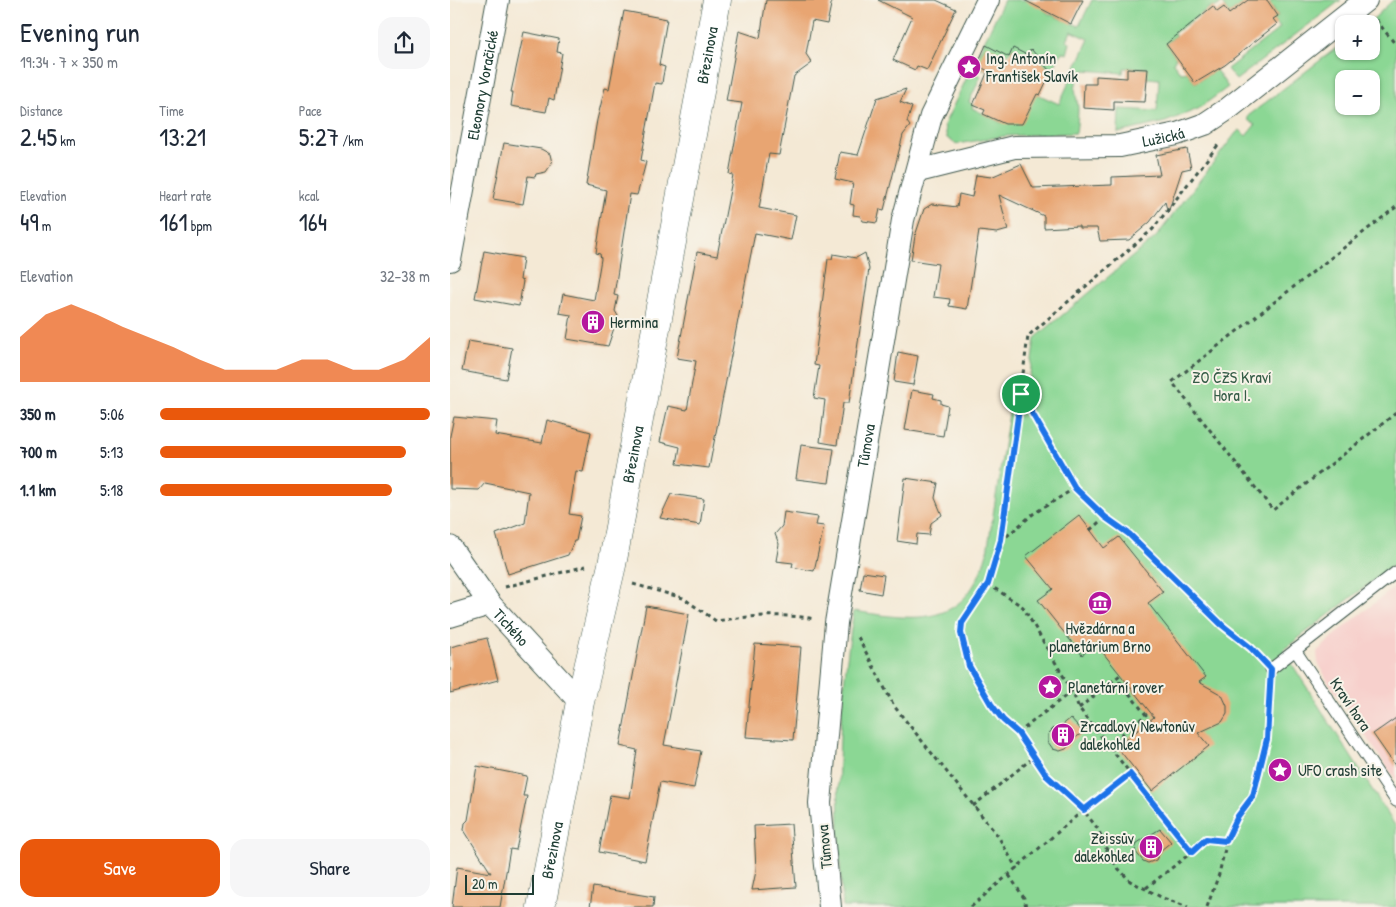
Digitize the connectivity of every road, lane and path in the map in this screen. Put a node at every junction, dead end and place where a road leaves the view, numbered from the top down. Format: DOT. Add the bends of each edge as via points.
graph roads {
  1 [pos="498,0"];
  2 [pos="717,0"];
  3 [pos="988,0"];
  4 [pos="1367,5"];
  5 [pos="1396,45"];
  6 [pos="1229,108"];
  7 [pos="918,171"];
  8 [pos="1396,207"];
  9 [pos="450,260"];
  10 [pos="1021,394"];
  11 [pos="1396,413"];
  12 [pos="1075,488"];
  13 [pos="1105,517"];
  14 [pos="1090,530"];
  15 [pos="1001,540"];
  16 [pos="450,547"];
  17 [pos="590,564"];
  18 [pos="1396,572"];
  19 [pos="630,583"];
  20 [pos="988,584"];
  21 [pos="490,604"];
  22 [pos="450,616"];
  23 [pos="846,628"];
  24 [pos="1295,650"];
  25 [pos="1271,669"];
  26 [pos="1120,675"];
  27 [pos="1117,678"];
  28 [pos="1072,691"];
  29 [pos="580,702"];
  30 [pos="1078,708"];
  31 [pos="1018,733"];
  32 [pos="1108,746"];
  33 [pos="1034,757"];
  34 [pos="1130,774"];
  35 [pos="1396,801"];
  36 [pos="973,806"];
  37 [pos="1084,810"];
  38 [pos="1226,841"];
  39 [pos="1192,852"];
  40 [pos="1017,870"];
  41 [pos="1009,875"];
  42 [pos="1146,888"];
  43 [pos="540,907"];
  44 [pos="830,907"];
  45 [pos="971,907"];
  46 [pos="1026,907"];
  47 [pos="1188,907"];
  48 [pos="1207,907"];
  1 -- 9 [label="street, Eleonory Voračické"];
  2 -- 29 [label="street, Březinova" via="612,565"];
  3 -- 7 [label="street, Tůmova" via="932,116"];
  4 -- 5 [label="path"];
  4 -- 6 [label="street, Lužická"];
  6 -- 7 [label="street, Lužická" via="1205,124 1177,134 1120,146 1014,147"];
  6 -- 10 [label="path" via="1223,137 1153,229 1028,336"];
  7 -- 23 [label="street, Tůmova" via="903,220"];
  8 -- 11 [label="path" via="1172,382 1273,510"];
  10 -- 12 [label="path"];
  10 -- 15 [label="path"];
  12 -- 13 [label="path"];
  12 -- 15 [label="path" via="1033,514"];
  13 -- 14 [label="path"];
  13 -- 25 [label="path" via="1129,534"];
  15 -- 20 [label="path"];
  16 -- 21 [label="street, Tichého"];
  17 -- 21 [label="path" via="499,589"];
  18 -- 24 [label="lane"];
  19 -- 23 [label="path" via="683,598 716,621 757,614 794,615"];
  20 -- 28 [label="path" via="1023,607"];
  20 -- 31 [label="path" via="962,623 961,633 969,666 991,704"];
  21 -- 22 [label="street"];
  21 -- 29 [label="street, Tichého"];
  23 -- 36 [label="path" via="894,706"];
  23 -- 44 [label="street, Tůmova" via="820,803"];
  24 -- 25 [label="lane"];
  24 -- 35 [label="lane, Kraví hora"];
  25 -- 38 [label="path" via="1267,739 1253,796 1238,816"];
  26 -- 27 [label="path"];
  27 -- 30 [label="path"];
  27 -- 32 [label="path" via="1146,715"];
  28 -- 30 [label="path"];
  28 -- 31 [label="path"];
  29 -- 43 [label="street, Březinova"];
  30 -- 32 [label="path"];
  31 -- 33 [label="path"];
  32 -- 34 [label="path"];
  33 -- 36 [label="path"];
  33 -- 37 [label="path" via="1047,776"];
  34 -- 37 [label="path"];
  34 -- 39 [label="path"];
  36 -- 40 [label="path" via="998,836"];
  37 -- 40 [label="path"];
  37 -- 42 [label="path" via="1118,868 1130,881"];
  38 -- 39 [label="path" via="1206,839"];
  38 -- 48 [label="path"];
  39 -- 42 [label="path"];
  40 -- 41 [label="path"];
  41 -- 45 [label="path"];
  41 -- 46 [label="path"];
  42 -- 47 [label="path"];
}
